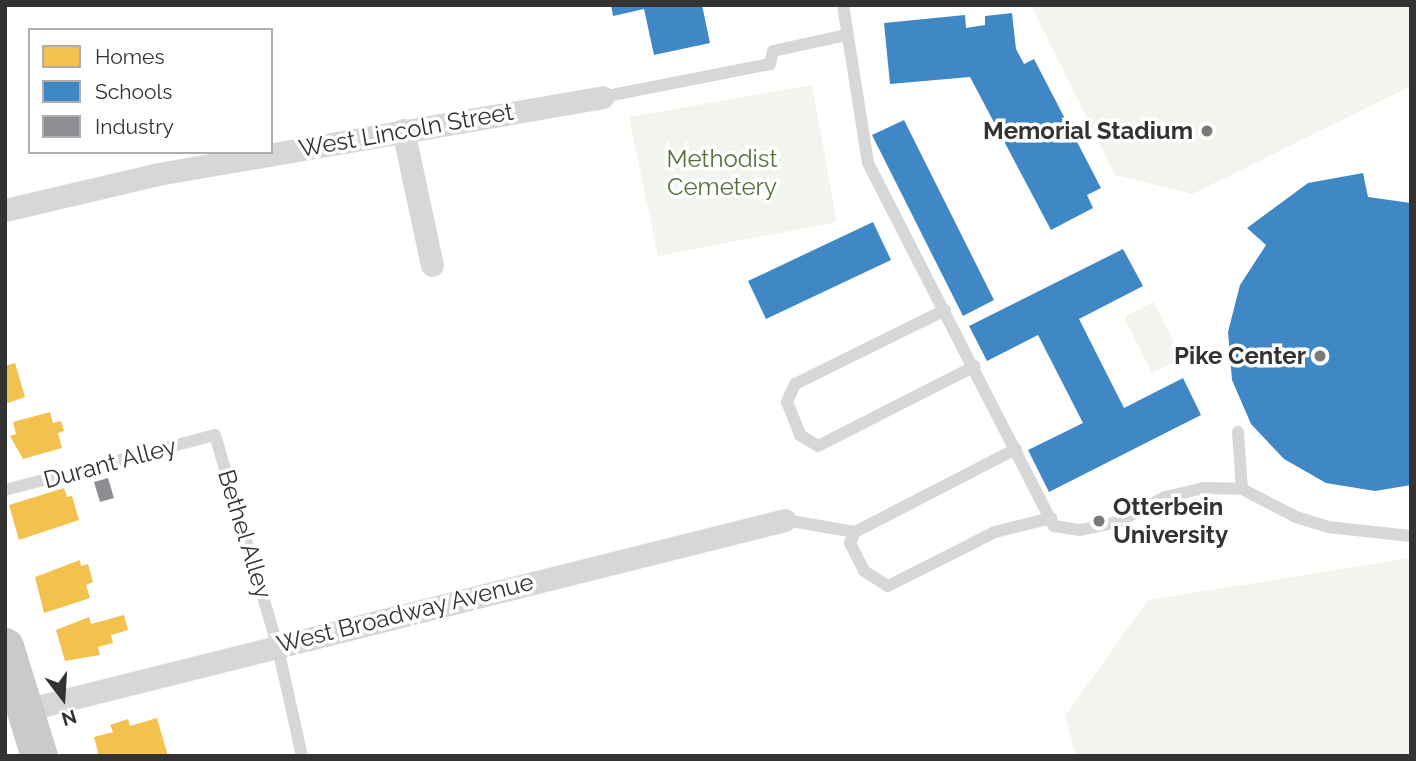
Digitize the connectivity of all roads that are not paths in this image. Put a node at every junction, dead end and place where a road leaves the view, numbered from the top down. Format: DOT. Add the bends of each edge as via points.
graph roads {
  1 [pos="843,5"];
  2 [pos="847,35"];
  3 [pos="602,97"];
  4 [pos="403,130"];
  5 [pos="273,153"];
  6 [pos="269,154"];
  7 [pos="5,210"];
  8 [pos="432,265"];
  9 [pos="945,310"];
  10 [pos="975,366"];
  11 [pos="1238,432"];
  12 [pos="215,435"];
  13 [pos="1016,449"];
  14 [pos="1242,489"];
  15 [pos="5,490"];
  16 [pos="1051,518"];
  17 [pos="785,520"];
  18 [pos="855,532"];
  19 [pos="1411,536"];
  20 [pos="277,645"];
  21 [pos="5,646"];
  22 [pos="17,705"];
  23 [pos="39,756"];
  24 [pos="302,756"];
  1 -- 2 [label="lane"];
  2 -- 3 [label="lane" via="773,51 770,64"];
  2 -- 9 [label="lane" via="868,163"];
  3 -- 4 [label="street, West Lincoln Street"];
  4 -- 5 [label="street, West Lincoln Street"];
  4 -- 8 [label="street"];
  6 -- 7 [label="street, West Lincoln Street" via="158,174"];
  9 -- 10 [label="lane"];
  9 -- 10 [label="lane" via="795,384 787,402 800,435 818,446"];
  10 -- 13 [label="lane"];
  11 -- 14 [label="lane"];
  12 -- 15 [label="lane, Durant Alley"];
  12 -- 20 [label="lane, Bethel Alley"];
  13 -- 16 [label="lane"];
  13 -- 18 [label="lane"];
  14 -- 16 [label="lane" via="1203,488 1165,497 1118,522 1080,530 1054,526"];
  14 -- 19 [label="lane" via="1296,517 1328,527"];
  16 -- 18 [label="lane" via="995,532 888,586 863,571 850,543"];
  17 -- 18 [label="lane"];
  17 -- 20 [label="street, West Broadway Avenue"];
  20 -- 22 [label="street, West Broadway Avenue"];
  20 -- 24 [label="lane, Bethel Alley"];
  21 -- 22 [label="main road"];
  22 -- 23 [label="main road"];
}
